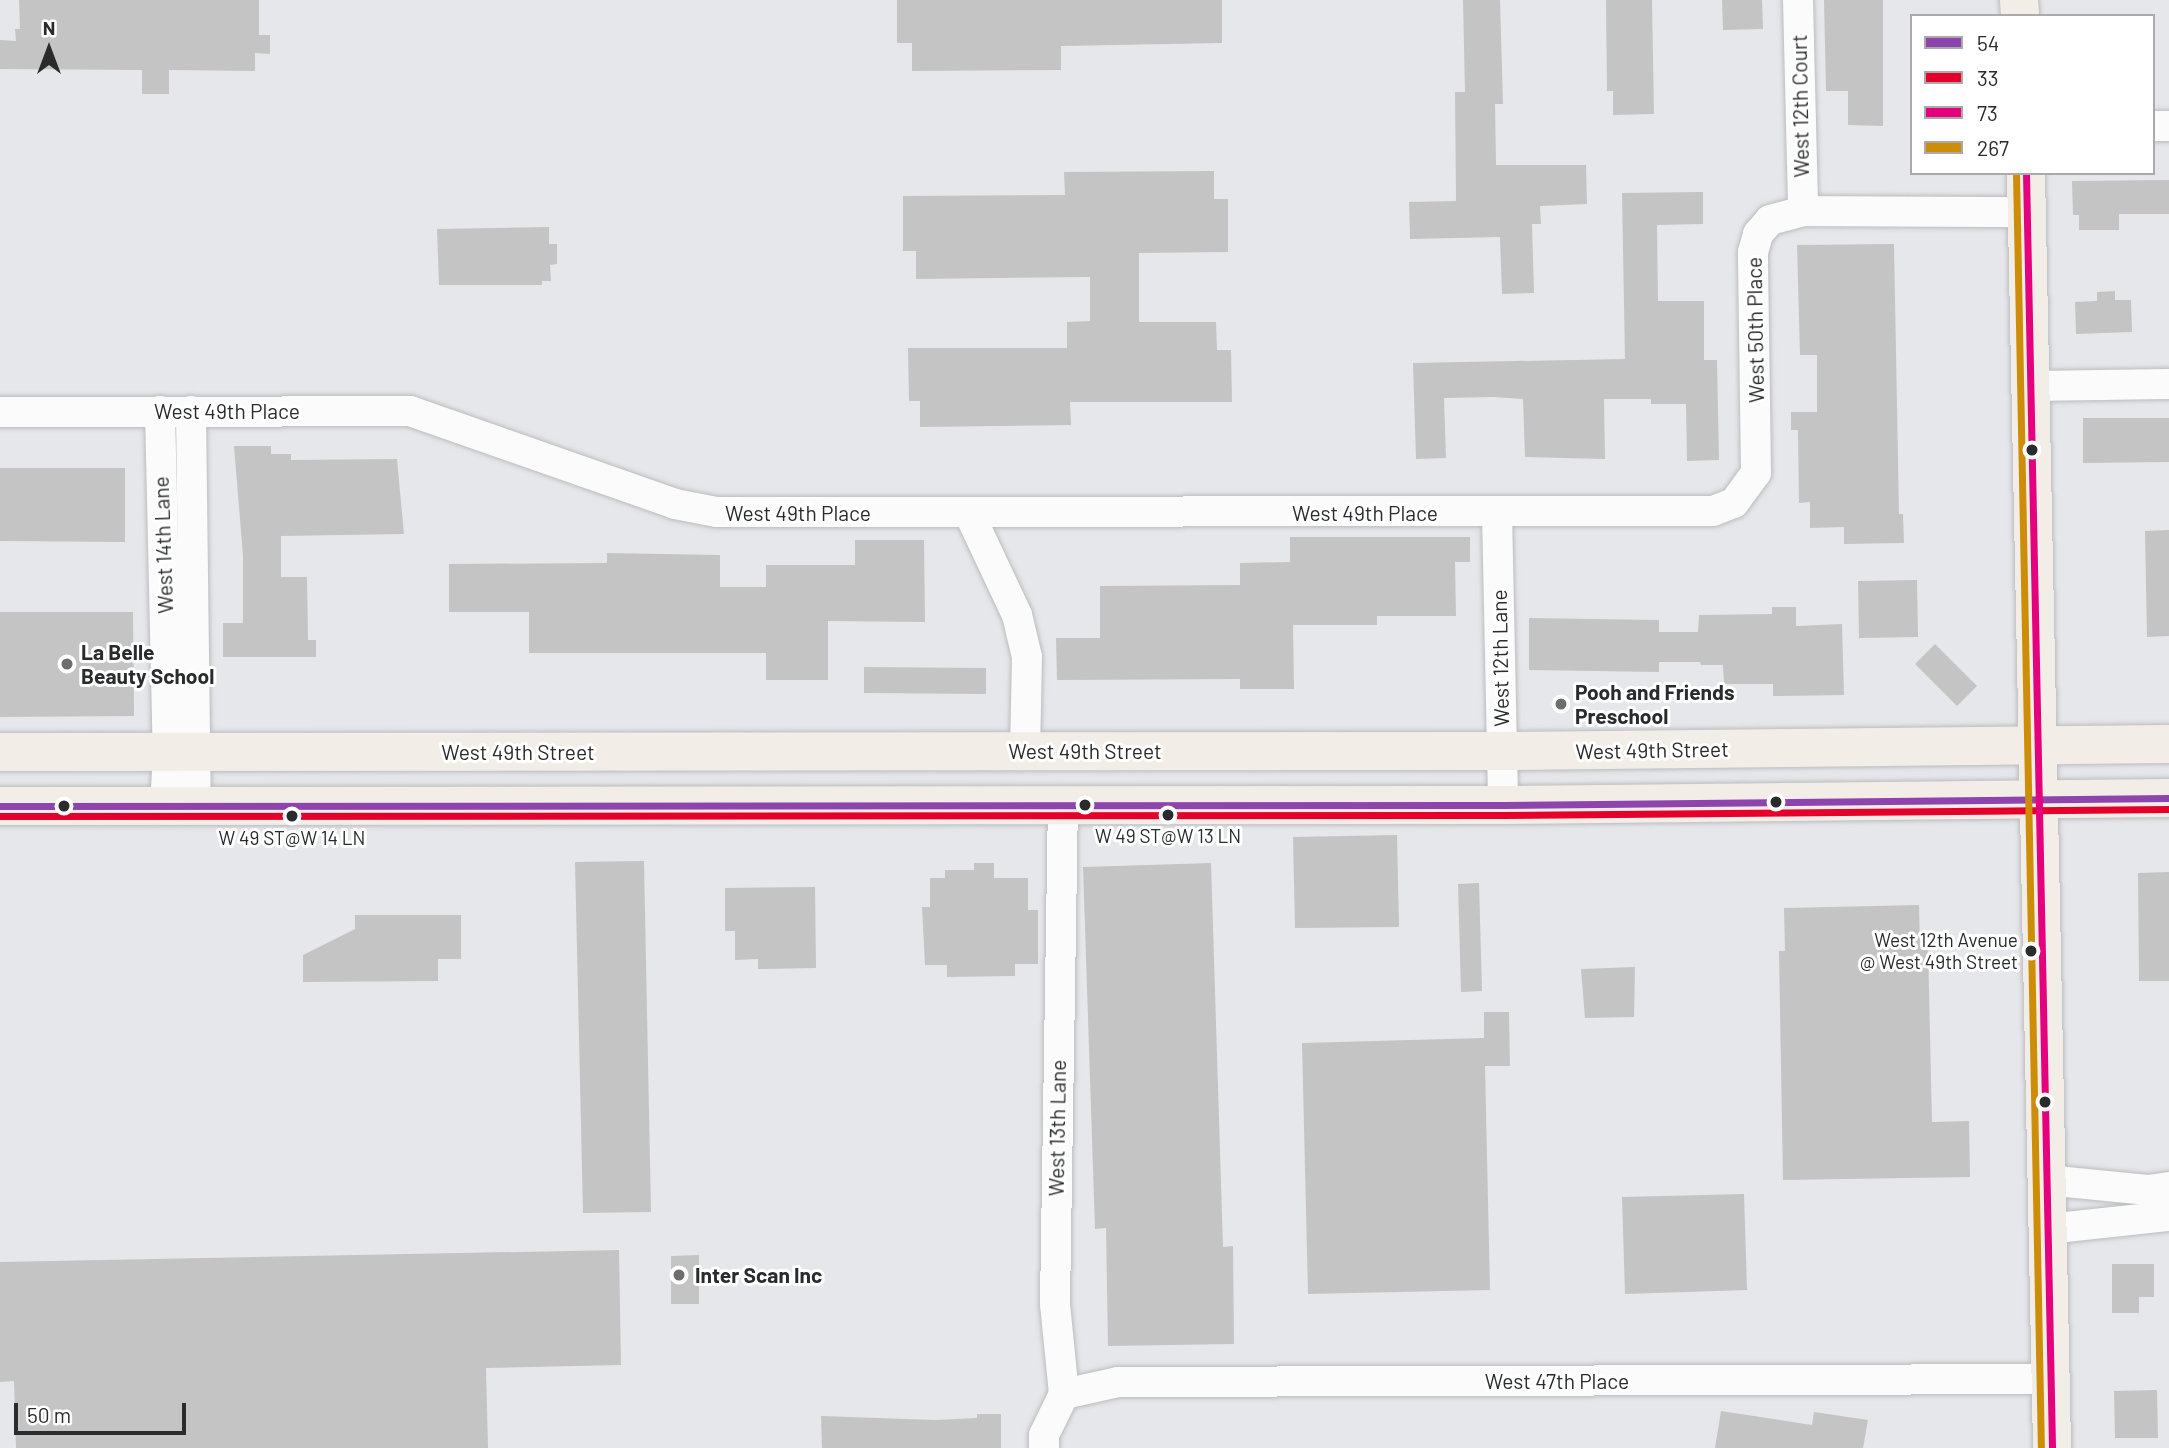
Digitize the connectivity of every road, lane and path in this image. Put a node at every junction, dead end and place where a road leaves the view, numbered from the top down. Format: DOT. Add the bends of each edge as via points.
graph roads {
  1 [pos="1798,0"];
  2 [pos="2026,175"];
  3 [pos="1803,211"];
  4 [pos="2026,212"];
  5 [pos="2169,384"];
  6 [pos="2030,386"];
  7 [pos="160,411"];
  8 [pos="191,411"];
  9 [pos="0,412"];
  10 [pos="1497,512"];
  11 [pos="1613,512"];
  12 [pos="969,513"];
  13 [pos="2169,744"];
  14 [pos="2036,746"];
  15 [pos="1026,751"];
  16 [pos="1276,751"];
  17 [pos="1502,751"];
  18 [pos="0,752"];
  19 [pos="183,753"];
  20 [pos="2038,798"];
  21 [pos="2169,798"];
  22 [pos="1063,803"];
  23 [pos="787,804"];
  24 [pos="1503,805"];
  25 [pos="0,806"];
  26 [pos="180,806"];
  27 [pos="2046,1180"];
  28 [pos="2169,1187"];
  29 [pos="2169,1216"];
  30 [pos="2047,1229"];
  31 [pos="2050,1379"];
  32 [pos="1065,1394"];
  33 [pos="1044,1448"];
  34 [pos="2052,1448"];
  1 -- 3 [label="street, West 12th Court"];
  2 -- 4 [label="main road"];
  3 -- 4 [label="street, West 50th Place"];
  3 -- 11 [label="street, West 50th Place" via="1770,220 1754,244 1757,467 1746,492 1728,506 1713,510"];
  4 -- 6 [label="main road"];
  5 -- 6 [label="street"];
  6 -- 14 [label="main road"];
  7 -- 8 [label="street, West 49th Place"];
  7 -- 9 [label="street, West 49th Place"];
  7 -- 19 [label="street, West 14th Lane"];
  8 -- 12 [label="street, West 49th Place" via="422,413 702,511"];
  8 -- 19 [label="street, West 14th Lane"];
  10 -- 11 [label="street, West 49th Place"];
  10 -- 12 [label="street, West 49th Place"];
  10 -- 17 [label="street, West 12th Lane"];
  12 -- 15 [label="street" via="1017,615 1027,657"];
  13 -- 14 [label="main road, West 49th Street"];
  14 -- 17 [label="main road, West 49th Street"];
  14 -- 20 [label="main road"];
  15 -- 16 [label="main road, West 49th Street"];
  15 -- 19 [label="main road, West 49th Street"];
  15 -- 23 [label="main road" via="995,780 877,782"];
  16 -- 17 [label="main road, West 49th Street"];
  16 -- 22 [label="main road" via="1186,773 1092,776"];
  17 -- 24 [label="street, West 12th Lane"];
  18 -- 19 [label="main road, West 49th Street"];
  19 -- 26 [label="street, West 14th Lane"];
  20 -- 21 [label="main road"];
  20 -- 24 [label="main road"];
  20 -- 27 [label="main road"];
  22 -- 23 [label="main road"];
  22 -- 24 [label="main road"];
  22 -- 32 [label="street, West 13th Lane" via="1055,1304"];
  23 -- 26 [label="main road"];
  25 -- 26 [label="main road"];
  27 -- 28 [label="street"];
  27 -- 30 [label="main road"];
  29 -- 30 [label="street"];
  30 -- 31 [label="main road"];
  31 -- 32 [label="street, West 47th Place" via="1118,1382"];
  31 -- 34 [label="main road"];
  32 -- 33 [label="street" via="1044,1435"];
}
